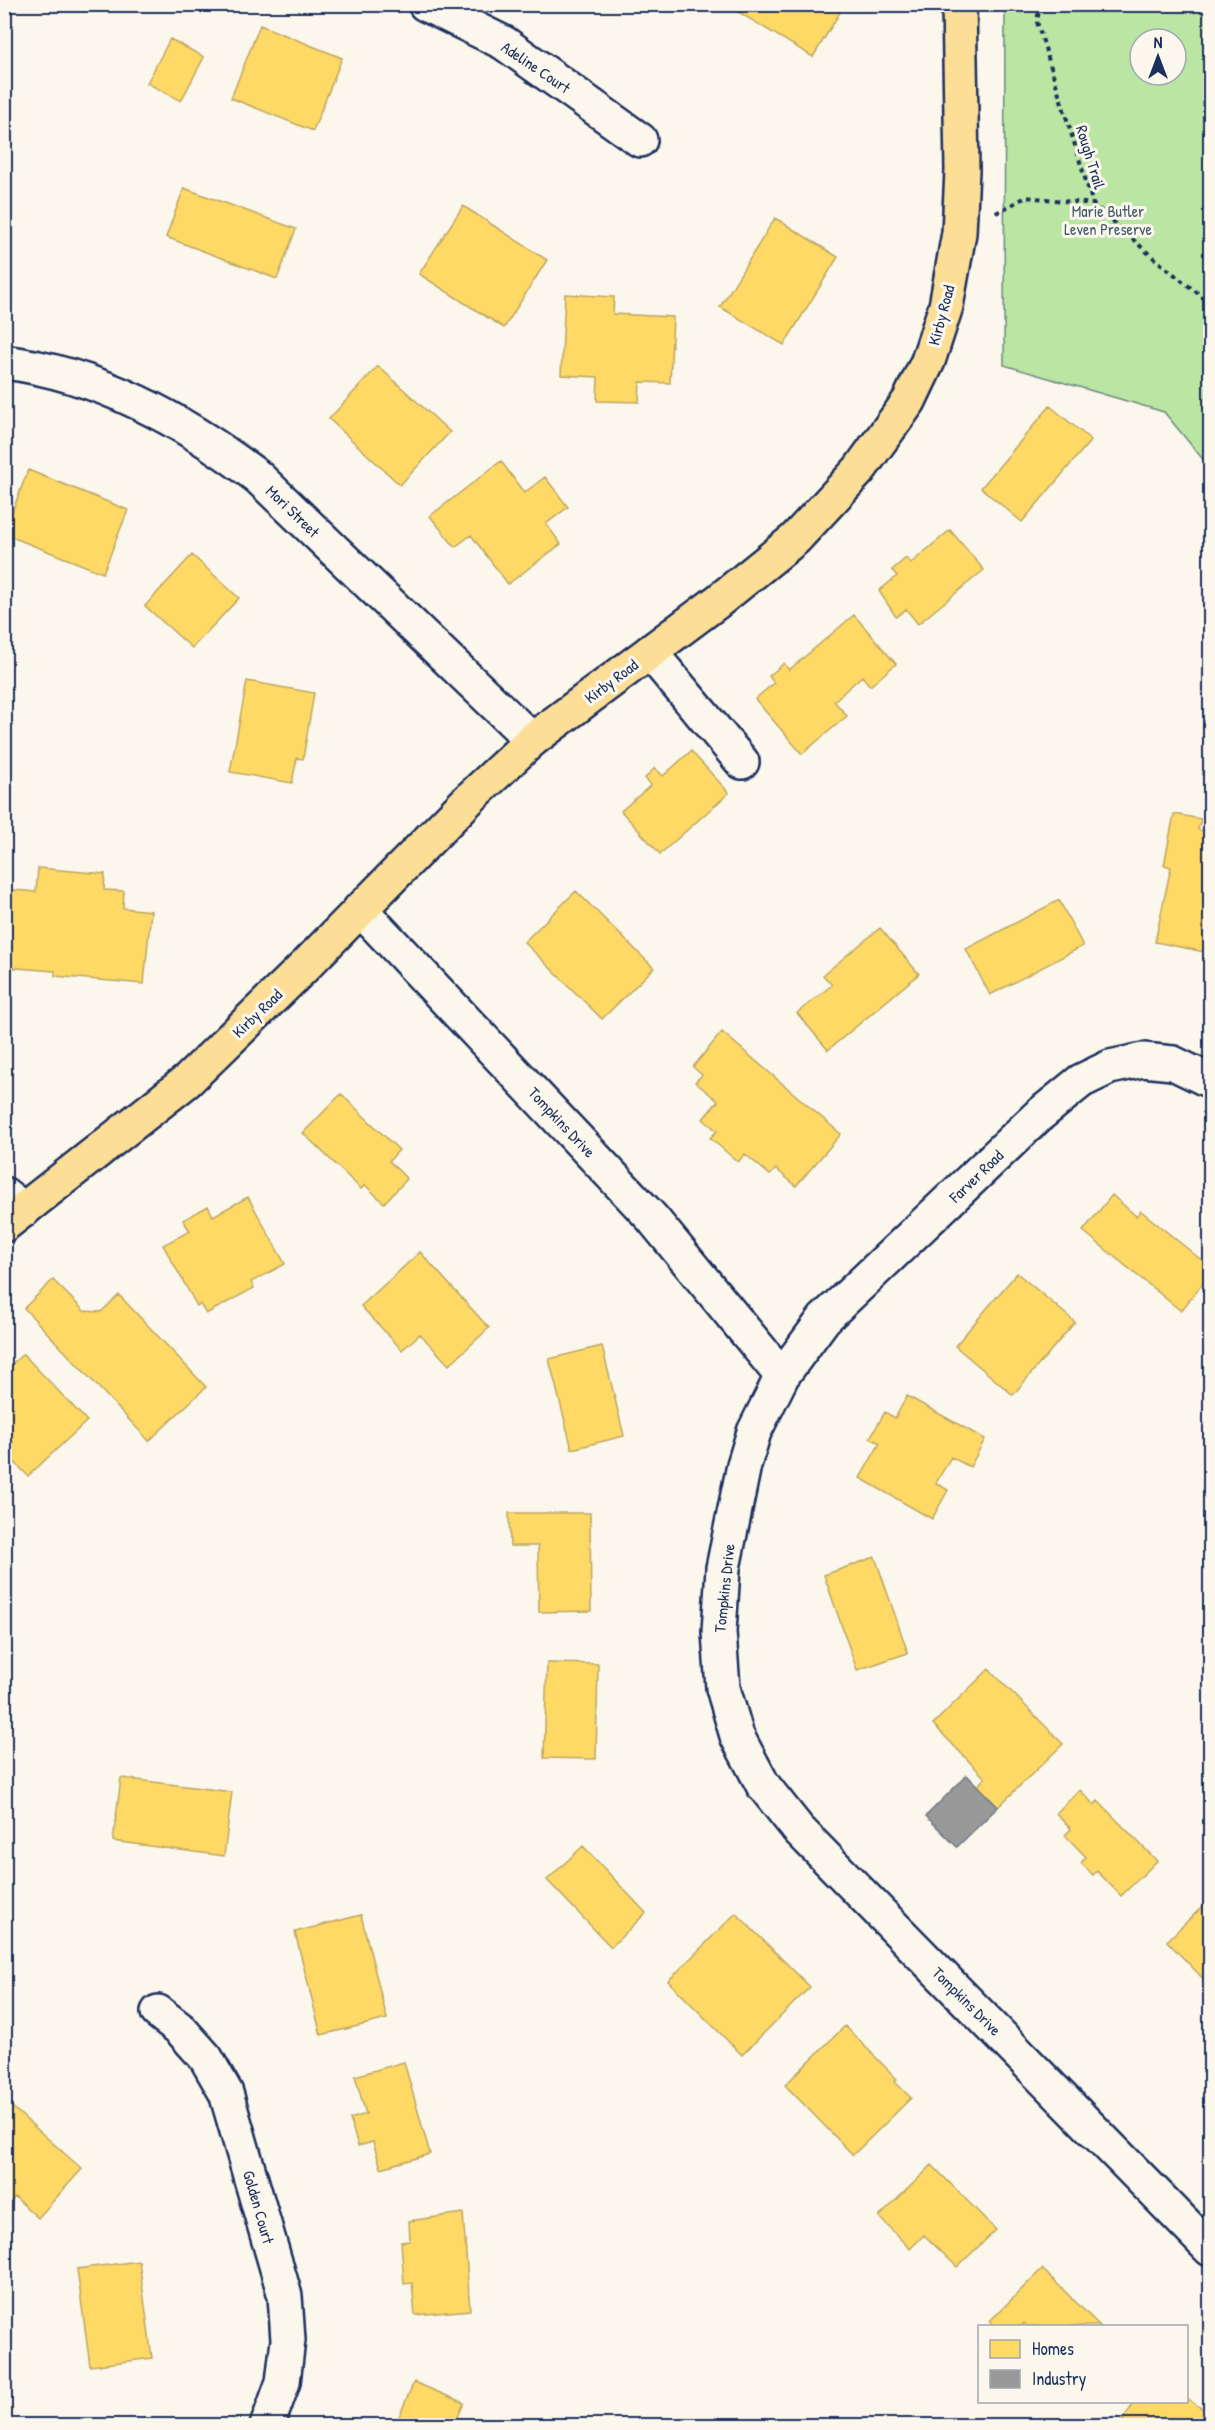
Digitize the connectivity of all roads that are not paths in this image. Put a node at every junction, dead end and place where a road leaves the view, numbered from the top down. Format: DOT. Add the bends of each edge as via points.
graph roads {
  1 [pos="425,4"];
  2 [pos="959,4"];
  3 [pos="640,140"];
  4 [pos="4,362"];
  5 [pos="650,652"];
  6 [pos="532,740"];
  7 [pos="742,762"];
  8 [pos="360,909"];
  9 [pos="1210,1081"];
  10 [pos="11,1209"];
  11 [pos="782,1376"];
  12 [pos="158,2012"];
  13 [pos="1210,2249"];
  14 [pos="267,2426"];
  1 -- 3 [label="street, Adeline Court" via="504,43"];
  2 -- 5 [label="main road, Kirby Road" via="959,234 946,306 928,362 909,401 827,507 795,538"];
  4 -- 6 [label="street, Mori Street" via="30,365 96,384 161,412 220,448 258,477"];
  5 -- 6 [label="main road, Kirby Road"];
  5 -- 7 [label="street"];
  6 -- 8 [label="main road, Kirby Road"];
  8 -- 10 [label="main road, Kirby Road" via="187,1081"];
  8 -- 11 [label="street, Tompkins Drive" via="652,1218"];
  9 -- 11 [label="street, Farver Road" via="1173,1064 1143,1060 1110,1067 1081,1081 1038,1116 824,1319"];
  11 -- 13 [label="street, Tompkins Drive" via="754,1432 723,1568 718,1632 723,1688 737,1736 763,1785 798,1829"];
  12 -- 14 [label="street, Golden Court" via="206,2058 226,2094 285,2296 288,2340 283,2382"];
}
